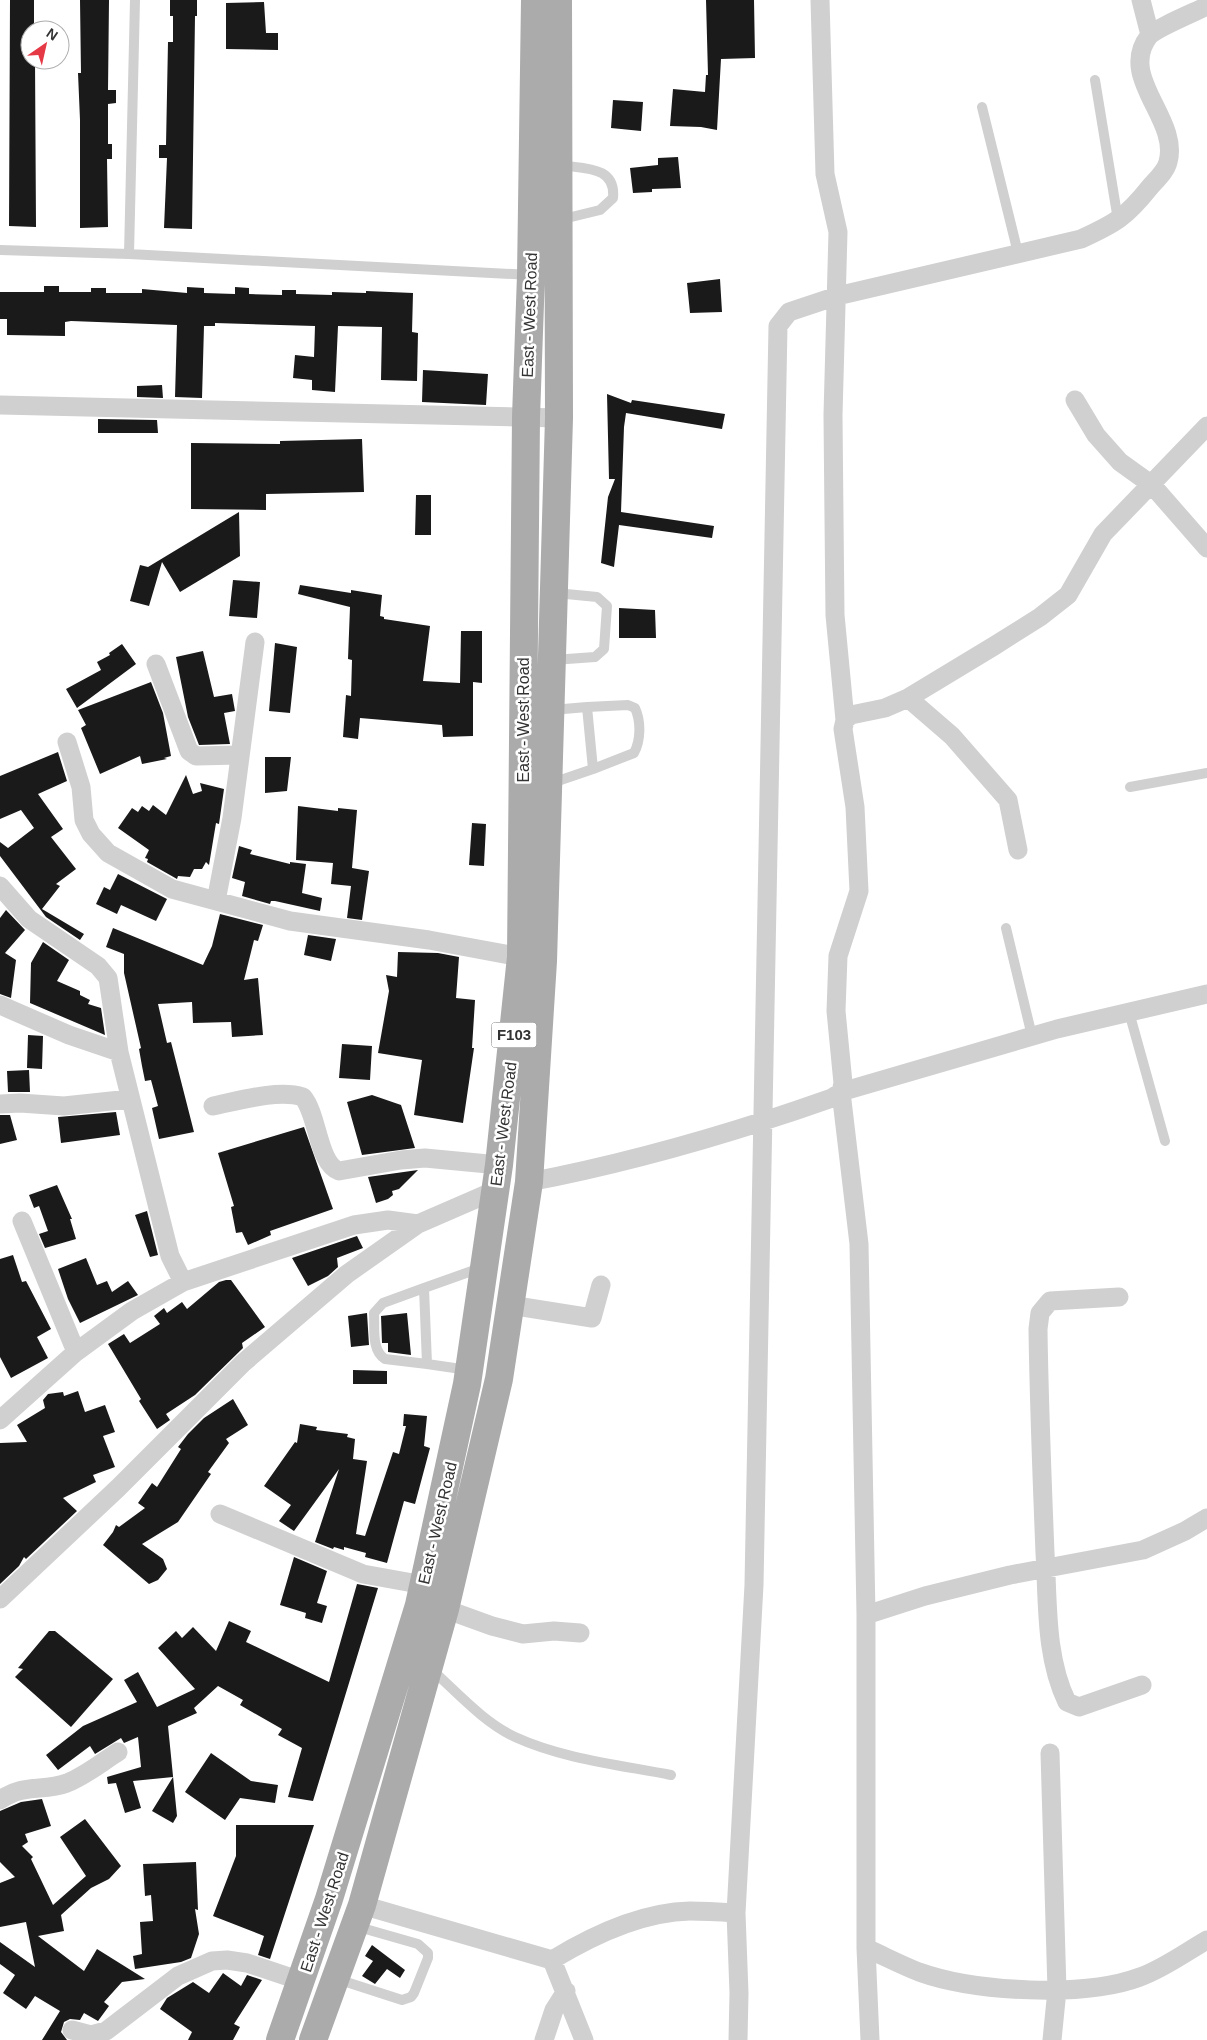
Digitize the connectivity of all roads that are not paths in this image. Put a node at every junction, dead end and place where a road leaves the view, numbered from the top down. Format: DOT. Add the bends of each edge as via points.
graph roads {
  1 [pos="136,0"];
  2 [pos="535,0"];
  3 [pos="558,0"];
  4 [pos="820,0"];
  5 [pos="1141,0"];
  6 [pos="1207,6"];
  7 [pos="1150,35"];
  8 [pos="1095,80"];
  9 [pos="982,107"];
  10 [pos="559,165"];
  11 [pos="558,220"];
  12 [pos="1119,221"];
  13 [pos="0,250"];
  14 [pos="1018,253"];
  15 [pos="129,254"];
  16 [pos="531,275"];
  17 [pos="837,296"];
  18 [pos="1074,400"];
  19 [pos="0,405"];
  20 [pos="526,417"];
  21 [pos="559,418"];
  22 [pos="1207,426"];
  23 [pos="1152,485"];
  24 [pos="1207,548"];
  25 [pos="554,593"];
  26 [pos="255,642"];
  27 [pos="552,660"];
  28 [pos="156,664"];
  29 [pos="908,698"];
  30 [pos="587,707"];
  31 [pos="550,710"];
  32 [pos="845,720"];
  33 [pos="67,742"];
  34 [pos="239,755"];
  35 [pos="593,768"];
  36 [pos="1207,773"];
  37 [pos="548,784"];
  38 [pos="1130,787"];
  39 [pos="1018,850"];
  40 [pos="0,886"];
  41 [pos="216,901"];
  42 [pos="1006,928"];
  43 [pos="521,957"];
  44 [pos="1207,994"];
  45 [pos="0,1005"];
  46 [pos="1129,1012"];
  47 [pos="1032,1036"];
  48 [pos="119,1052"];
  49 [pos="841,1092"];
  50 [pos="130,1099"];
  51 [pos="0,1104"];
  52 [pos="212,1106"];
  53 [pos="764,1122"];
  54 [pos="1165,1141"];
  55 [pos="499,1164"];
  56 [pos="529,1182"];
  57 [pos="494,1192"];
  58 [pos="22,1221"];
  59 [pos="418,1224"];
  60 [pos="484,1267"];
  61 [pos="183,1282"];
  62 [pos="601,1285"];
  63 [pos="424,1288"];
  64 [pos="1119,1297"];
  65 [pos="510,1305"];
  66 [pos="76,1352"];
  67 [pos="426,1364"];
  68 [pos="469,1370"];
  69 [pos="0,1420"];
  70 [pos="220,1514"];
  71 [pos="1207,1518"];
  72 [pos="1046,1567"];
  73 [pos="424,1585"];
  74 [pos="0,1599"];
  75 [pos="445,1609"];
  76 [pos="866,1615"];
  77 [pos="580,1633"];
  78 [pos="429,1666"];
  79 [pos="1142,1685"];
  80 [pos="118,1752"];
  81 [pos="1050,1753"];
  82 [pos="671,1775"];
  83 [pos="0,1800"];
  84 [pos="736,1913"];
  85 [pos="359,1916"];
  86 [pos="1207,1940"];
  87 [pos="866,1948"];
  88 [pos="552,1960"];
  89 [pos="336,1978"];
  90 [pos="301,1981"];
  91 [pos="1057,1990"];
  92 [pos="566,1991"];
  93 [pos="72,2030"];
  94 [pos="280,2040"];
  95 [pos="313,2040"];
  96 [pos="544,2040"];
  97 [pos="584,2040"];
  98 [pos="738,2040"];
  99 [pos="870,2040"];
  100 [pos="1052,2040"];
  1 -- 15 [label="lane"];
  2 -- 16 [label="main road, East - West Road / F103"];
  3 -- 10 [label="main road, East - West Road / F103"];
  4 -- 17 [label="street" via="826,174 838,232"];
  5 -- 7 [label="street"];
  6 -- 7 [label="street"];
  7 -- 12 [label="street" via="1139,66 1168,135 1168,165"];
  8 -- 12 [label="lane"];
  9 -- 14 [label="lane"];
  10 -- 11 [label="main road, East - West Road / F103"];
  10 -- 11 [label="lane" via="600,172 611,179 614,187 613,198 600,210"];
  11 -- 21 [label="main road, East - West Road / F103"];
  12 -- 14 [label="street" via="1081,239"];
  13 -- 15 [label="lane"];
  14 -- 17 [label="street"];
  15 -- 16 [label="lane"];
  16 -- 20 [label="main road, East - West Road / F103"];
  17 -- 32 [label="street" via="833,415 835,615"];
  17 -- 53 [label="street" via="789,312 778,326"];
  18 -- 23 [label="street" via="1096,435 1120,462"];
  19 -- 20 [label="street"];
  20 -- 21 [label="street"];
  20 -- 43 [label="main road, East - West Road / F103"];
  21 -- 25 [label="main road, East - West Road / F103"];
  22 -- 23 [label="street"];
  23 -- 24 [label="street"];
  23 -- 29 [label="street" via="1103,534 1068,595 1002,642"];
  25 -- 27 [label="main road, East - West Road / F103"];
  25 -- 27 [label="lane" via="597,597 607,606 604,650 600,655"];
  26 -- 34 [label="street"];
  27 -- 31 [label="main road, East - West Road / F103"];
  28 -- 34 [label="street" via="189,751 196,756"];
  29 -- 32 [label="street"];
  29 -- 39 [label="street" via="952,736 1008,800"];
  30 -- 31 [label="lane"];
  30 -- 35 [label="lane"];
  30 -- 35 [label="lane" via="628,705 635,708 639,717 638,746 634,753"];
  31 -- 37 [label="main road, East - West Road / F103"];
  32 -- 49 [label="street" via="843,729 855,807 859,891 838,956 836,1010 843,1083"];
  33 -- 41 [label="street" via="81,787 84,820 91,834 108,853 172,889"];
  34 -- 41 [label="street" via="232,818"];
  35 -- 37 [label="lane"];
  36 -- 38 [label="lane"];
  37 -- 56 [label="main road, East - West Road / F103" via="544,961"];
  40 -- 48 [label="street" via="29,919 104,971 108,978"];
  41 -- 43 [label="street" via="290,920"];
  42 -- 47 [label="lane"];
  43 -- 55 [label="main road, East - West Road / F103"];
  44 -- 46 [label="street"];
  45 -- 48 [label="street" via="69,1035"];
  46 -- 47 [label="street"];
  46 -- 54 [label="lane"];
  47 -- 49 [label="street"];
  48 -- 50 [label="street"];
  49 -- 53 [label="street"];
  49 -- 76 [label="street" via="859,1244"];
  50 -- 51 [label="street" via="64,1106"];
  50 -- 61 [label="street" via="170,1256"];
  52 -- 55 [label="street" via="266,1096 303,1097 328,1163 340,1171 425,1158"];
  53 -- 56 [label="street" via="598,1169"];
  53 -- 84 [label="street" via="754,1585"];
  55 -- 57 [label="main road, East - West Road / F103"];
  56 -- 65 [label="main road, East - West Road / F103"];
  57 -- 59 [label="street"];
  57 -- 60 [label="main road, East - West Road / F103"];
  58 -- 66 [label="street"];
  59 -- 61 [label="street" via="388,1220 354,1225"];
  59 -- 74 [label="street" via="347,1274 244,1363"];
  60 -- 63 [label="lane"];
  60 -- 68 [label="main road, East - West Road / F103"];
  61 -- 66 [label="street" via="132,1311"];
  62 -- 65 [label="street" via="592,1318"];
  63 -- 67 [label="lane"];
  63 -- 67 [label="lane" via="383,1303 374,1313 379,1355 385,1359"];
  64 -- 72 [label="street" via="1050,1301 1040,1313 1040,1447"];
  65 -- 75 [label="main road, East - West Road / F103" via="499,1378"];
  66 -- 69 [label="street"];
  67 -- 68 [label="lane"];
  68 -- 73 [label="main road, East - West Road / F103"];
  70 -- 73 [label="street" via="363,1574"];
  71 -- 72 [label="street" via="1143,1550"];
  72 -- 76 [label="street" via="925,1596"];
  72 -- 79 [label="street" via="1046,1600 1056,1668 1067,1702 1078,1707"];
  73 -- 90 [label="main road, East - West Road / F103"];
  75 -- 77 [label="street" via="524,1634"];
  75 -- 78 [label="main road, East - West Road / F103"];
  76 -- 87 [label="street"];
  78 -- 82 [label="lane" via="476,1709 514,1736 554,1751"];
  78 -- 85 [label="main road, East - West Road / F103"];
  80 -- 83 [label="street" via="68,1783 12,1791"];
  81 -- 91 [label="street"];
  84 -- 88 [label="street" via="688,1911 643,1918 582,1941"];
  84 -- 98 [label="street"];
  85 -- 88 [label="street"];
  85 -- 89 [label="main road, East - West Road / F103"];
  85 -- 89 [label="lane" via="418,1944 428,1953 428,1958 414,1993 402,2000"];
  86 -- 91 [label="street" via="1141,1977 1095,1989"];
  87 -- 91 [label="street" via="919,1972 968,1984"];
  87 -- 99 [label="street"];
  88 -- 92 [label="street"];
  89 -- 95 [label="main road, East - West Road / F103"];
  90 -- 93 [label="street" via="247,1963 212,1961 178,1976 106,2031 91,2034"];
  90 -- 94 [label="main road, East - West Road / F103"];
  91 -- 100 [label="street"];
  92 -- 96 [label="street" via="554,2010"];
  92 -- 97 [label="street"];
}
